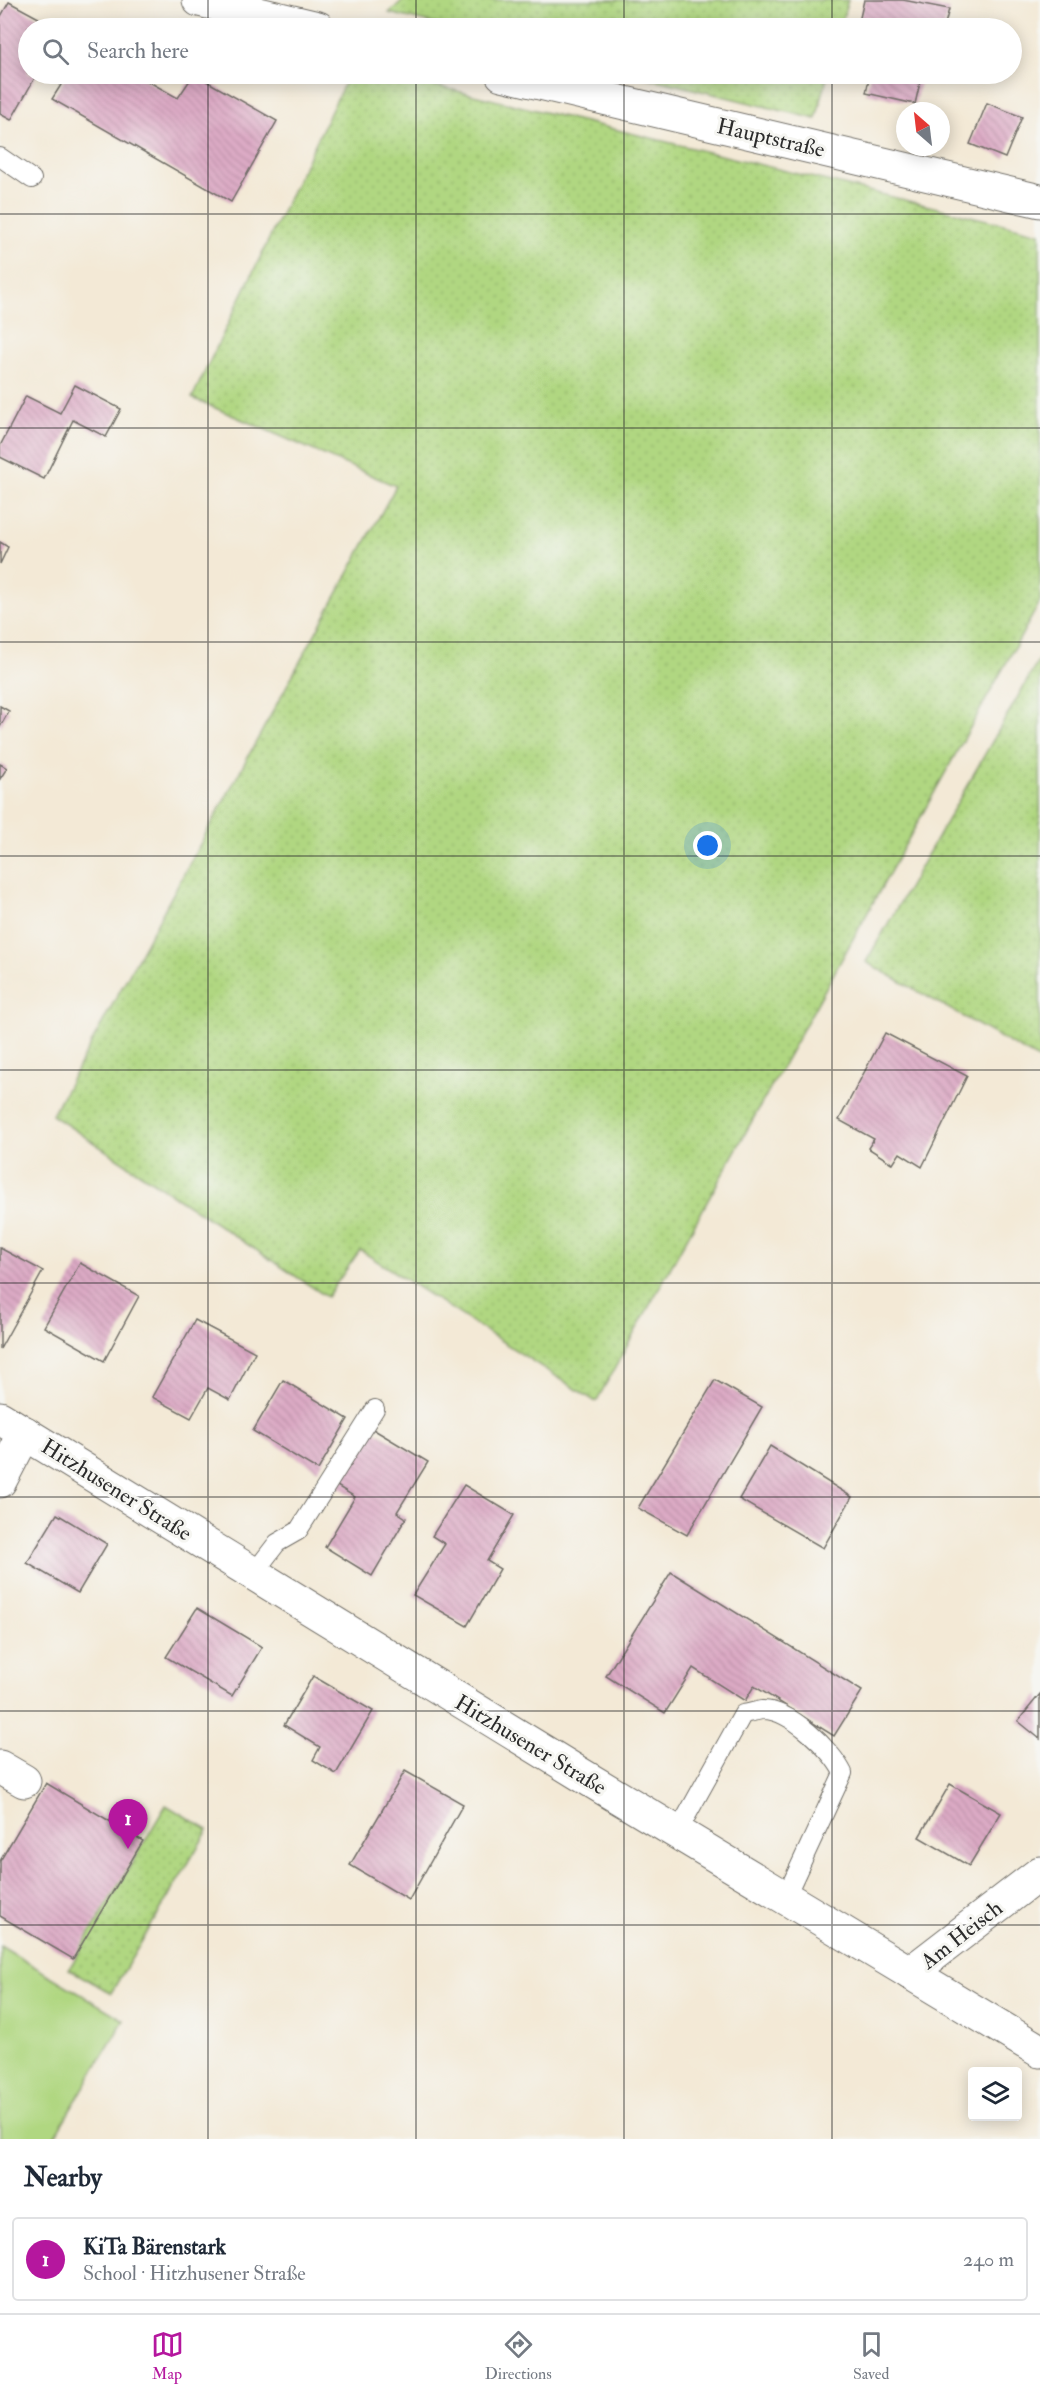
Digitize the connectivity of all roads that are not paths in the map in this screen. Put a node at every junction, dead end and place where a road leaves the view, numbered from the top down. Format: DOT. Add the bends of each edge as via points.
graph roads {
  1 [pos="199,0"];
  2 [pos="276,18"];
  3 [pos="544,84"];
  4 [pos="0,157"];
  5 [pos="32,179"];
  6 [pos="1040,201"];
  7 [pos="375,1408"];
  8 [pos="13,1425"];
  9 [pos="0,1481"];
  10 [pos="254,1573"];
  11 [pos="677,1833"];
  12 [pos="1040,1873"];
  13 [pos="785,1898"];
  14 [pos="910,1973"];
  15 [pos="1040,2051"];
  1 -- 2 [label="street"];
  3 -- 6 [label="street, Hauptstraße"];
  4 -- 5 [label="lane"];
  7 -- 10 [label="lane" via="298,1531 277,1543"];
  8 -- 9 [label="street, Hitzhusener Straße"];
  8 -- 10 [label="street, Hitzhusener Straße"];
  10 -- 11 [label="street, Hitzhusener Straße"];
  11 -- 13 [label="street, Hitzhusener Straße"];
  11 -- 13 [label="lane" via="743,1714 764,1710 793,1719 836,1758 843,1773"];
  12 -- 14 [label="street, Am Heisch"];
  13 -- 14 [label="street, Hitzhusener Straße"];
  14 -- 15 [label="street, Hitzhusener Straße"];
}
